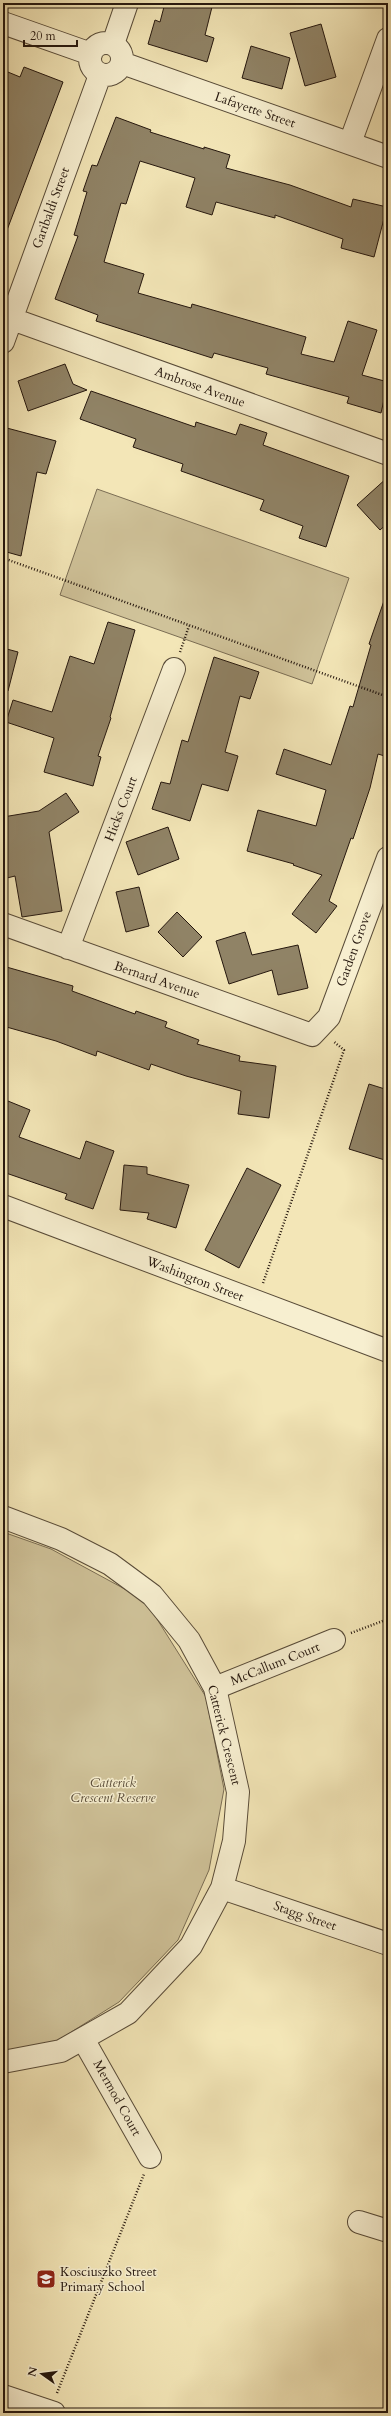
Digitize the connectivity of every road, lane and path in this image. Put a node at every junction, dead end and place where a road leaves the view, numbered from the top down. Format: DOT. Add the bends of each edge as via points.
graph roads {
  1 [pos="127,3"];
  2 [pos="3,23"];
  3 [pos="388,39"];
  4 [pos="113,44"];
  5 [pos="91,54"];
  6 [pos="122,63"];
  7 [pos="100,74"];
  8 [pos="350,144"];
  9 [pos="388,157"];
  10 [pos="10,312"];
  11 [pos="3,342"];
  12 [pos="388,454"];
  13 [pos="3,558"];
  14 [pos="189,626"];
  15 [pos="174,670"];
  16 [pos="388,698"];
  17 [pos="388,858"];
  18 [pos="3,924"];
  19 [pos="68,948"];
  20 [pos="315,1031"];
  21 [pos="3,1206"];
  22 [pos="256,1302"];
  23 [pos="388,1351"];
  24 [pos="3,1517"];
  25 [pos="388,1619"];
  26 [pos="334,1640"];
  27 [pos="215,1688"];
  28 [pos="222,1888"];
  29 [pos="388,1944"];
  30 [pos="83,2038"];
  31 [pos="3,2062"];
  32 [pos="150,2157"];
  33 [pos="359,2222"];
  34 [pos="388,2231"];
  35 [pos="3,2396"];
  36 [pos="52,2412"];
  1 -- 4 [label="street"];
  2 -- 5 [label="street"];
  3 -- 8 [label="street"];
  4 -- 5 [label="street" via="101,44"];
  4 -- 6 [label="street" via="121,52"];
  5 -- 7 [label="street" via="92,67"];
  6 -- 7 [label="street" via="112,75"];
  6 -- 8 [label="street, Lafayette Street"];
  7 -- 10 [label="street, Garibaldi Street"];
  8 -- 9 [label="street, Lafayette Street"];
  10 -- 11 [label="street, Garibaldi Street"];
  10 -- 12 [label="street, Ambrose Avenue"];
  13 -- 14 [label="path"];
  14 -- 15 [label="path"];
  14 -- 16 [label="path"];
  15 -- 19 [label="street, Hicks Court"];
  17 -- 20 [label="street, Garden Grove" via="329,1017"];
  18 -- 19 [label="street, Bernard Avenue"];
  19 -- 20 [label="street, Bernard Avenue"];
  20 -- 22 [label="path" via="344,1050"];
  21 -- 22 [label="street, Washington Street"];
  22 -- 23 [label="street, Washington Street"];
  24 -- 27 [label="street, Catterick Crescent" via="61,1539 110,1564 152,1595 189,1640"];
  25 -- 26 [label="path"];
  26 -- 27 [label="street, McCallum Court"];
  27 -- 28 [label="street, Catterick Crescent" via="238,1792 234,1841"];
  28 -- 29 [label="street, Stagg Street"];
  28 -- 30 [label="street, Catterick Crescent" via="191,1946 128,2013"];
  30 -- 31 [label="street, Catterick Crescent" via="61,2051"];
  30 -- 32 [label="street, Mermod Court"];
  32 -- 36 [label="path"];
  33 -- 34 [label="street"];
  35 -- 36 [label="street"];
}
